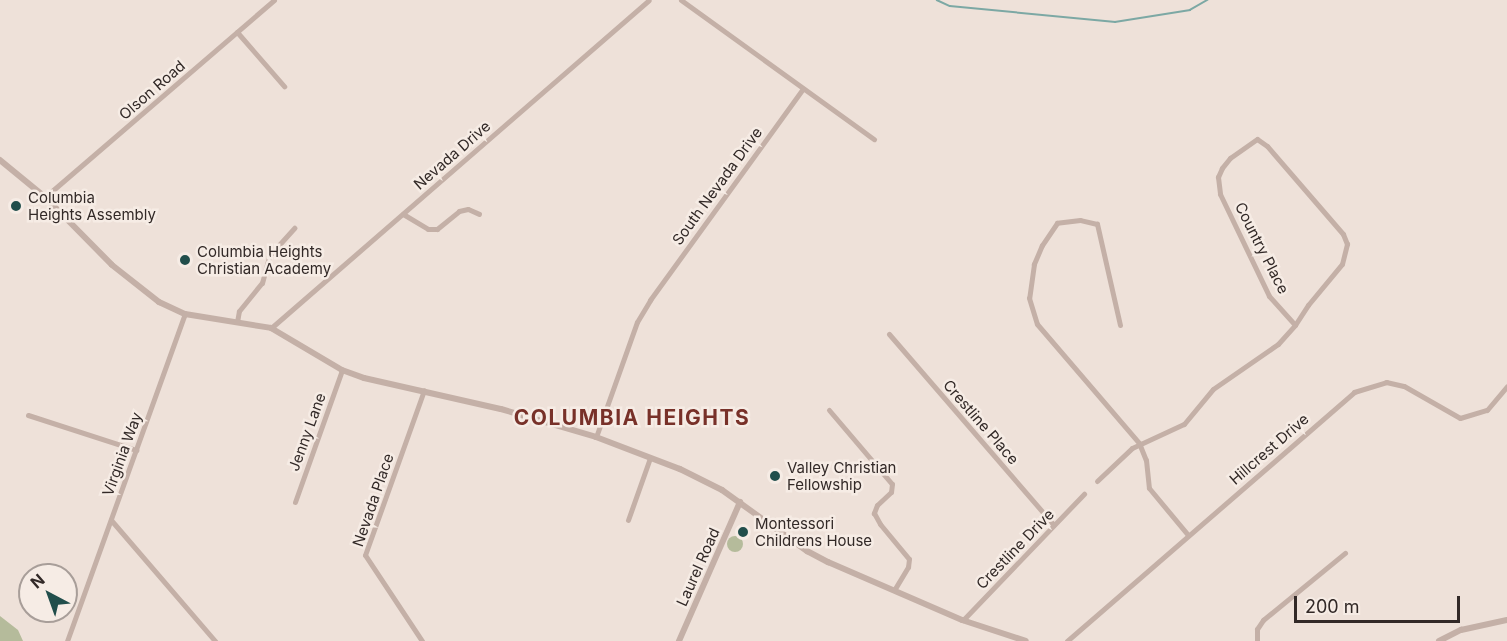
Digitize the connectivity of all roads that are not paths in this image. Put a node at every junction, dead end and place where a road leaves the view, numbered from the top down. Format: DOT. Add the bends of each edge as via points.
graph roads {
  1 [pos="274,0"];
  2 [pos="649,0"];
  3 [pos="681,0"];
  4 [pos="237,32"];
  5 [pos="284,86"];
  6 [pos="803,89"];
  7 [pos="874,139"];
  8 [pos="0,160"];
  9 [pos="45,198"];
  10 [pos="403,214"];
  11 [pos="479,214"];
  12 [pos="294,228"];
  13 [pos="185,314"];
  14 [pos="237,322"];
  15 [pos="1120,325"];
  16 [pos="1295,325"];
  17 [pos="271,328"];
  18 [pos="889,334"];
  19 [pos="342,370"];
  20 [pos="1507,386"];
  21 [pos="424,390"];
  22 [pos="829,410"];
  23 [pos="28,414"];
  24 [pos="596,437"];
  25 [pos="1139,443"];
  26 [pos="136,450"];
  27 [pos="650,458"];
  28 [pos="1097,481"];
  29 [pos="1084,494"];
  30 [pos="295,502"];
  31 [pos="740,502"];
  32 [pos="111,520"];
  33 [pos="628,520"];
  34 [pos="1054,525"];
  35 [pos="1188,535"];
  36 [pos="1345,554"];
  37 [pos="894,590"];
  38 [pos="963,620"];
  39 [pos="1507,621"];
  40 [pos="67,641"];
  41 [pos="215,641"];
  42 [pos="422,641"];
  43 [pos="679,641"];
  44 [pos="1026,641"];
  45 [pos="1067,641"];
  46 [pos="1257,641"];
  47 [pos="1439,641"];
  1 -- 4 [label="street, Olson Road"];
  2 -- 10 [label="street, Nevada Drive"];
  3 -- 6 [label="street"];
  4 -- 5 [label="street"];
  4 -- 9 [label="street, Olson Road"];
  6 -- 7 [label="street"];
  6 -- 24 [label="street, South Nevada Drive" via="650,300 637,322"];
  8 -- 9 [label="street"];
  9 -- 13 [label="street" via="142,291"];
  10 -- 11 [label="street" via="428,229 436,229 459,211 468,209"];
  10 -- 17 [label="street, Nevada Drive"];
  12 -- 14 [label="street" via="269,256 262,283 239,312"];
  13 -- 14 [label="street"];
  13 -- 26 [label="street, Virginia Way"];
  14 -- 17 [label="street"];
  15 -- 25 [label="street" via="1097,224 1080,220 1058,223 1034,264 1029,298 1037,324"];
  16 -- 16 [label="street, Country Place" via="1342,264 1347,244 1263,142 1257,140 1230,158 1218,177 1220,194 1269,296"];
  16 -- 25 [label="street" via="1278,344 1213,389 1184,424"];
  17 -- 19 [label="street"];
  18 -- 34 [label="street, Crestline Place"];
  19 -- 21 [label="street"];
  19 -- 30 [label="street, Jenny Lane"];
  20 -- 35 [label="street, Hillcrest Drive" via="1487,410 1460,418 1404,386 1386,382 1354,392"];
  21 -- 24 [label="street"];
  21 -- 42 [label="street, Nevada Place" via="365,555"];
  22 -- 37 [label="street" via="892,484 891,492 874,513 909,559"];
  23 -- 26 [label="street"];
  24 -- 27 [label="street"];
  25 -- 28 [label="street"];
  25 -- 35 [label="street" via="1146,460 1149,488"];
  26 -- 32 [label="street, Virginia Way"];
  27 -- 31 [label="street" via="709,482"];
  27 -- 33 [label="street"];
  29 -- 34 [label="street, Crestline Drive"];
  31 -- 37 [label="street" via="807,551"];
  31 -- 43 [label="street, Laurel Road"];
  32 -- 40 [label="street"];
  32 -- 41 [label="street, Virginia Way"];
  34 -- 38 [label="street, Crestline Drive"];
  35 -- 45 [label="street, Hillcrest Drive"];
  36 -- 46 [label="street" via="1263,620 1257,628"];
  37 -- 38 [label="street"];
  38 -- 44 [label="street"];
  39 -- 47 [label="street" via="1461,630"];
}
